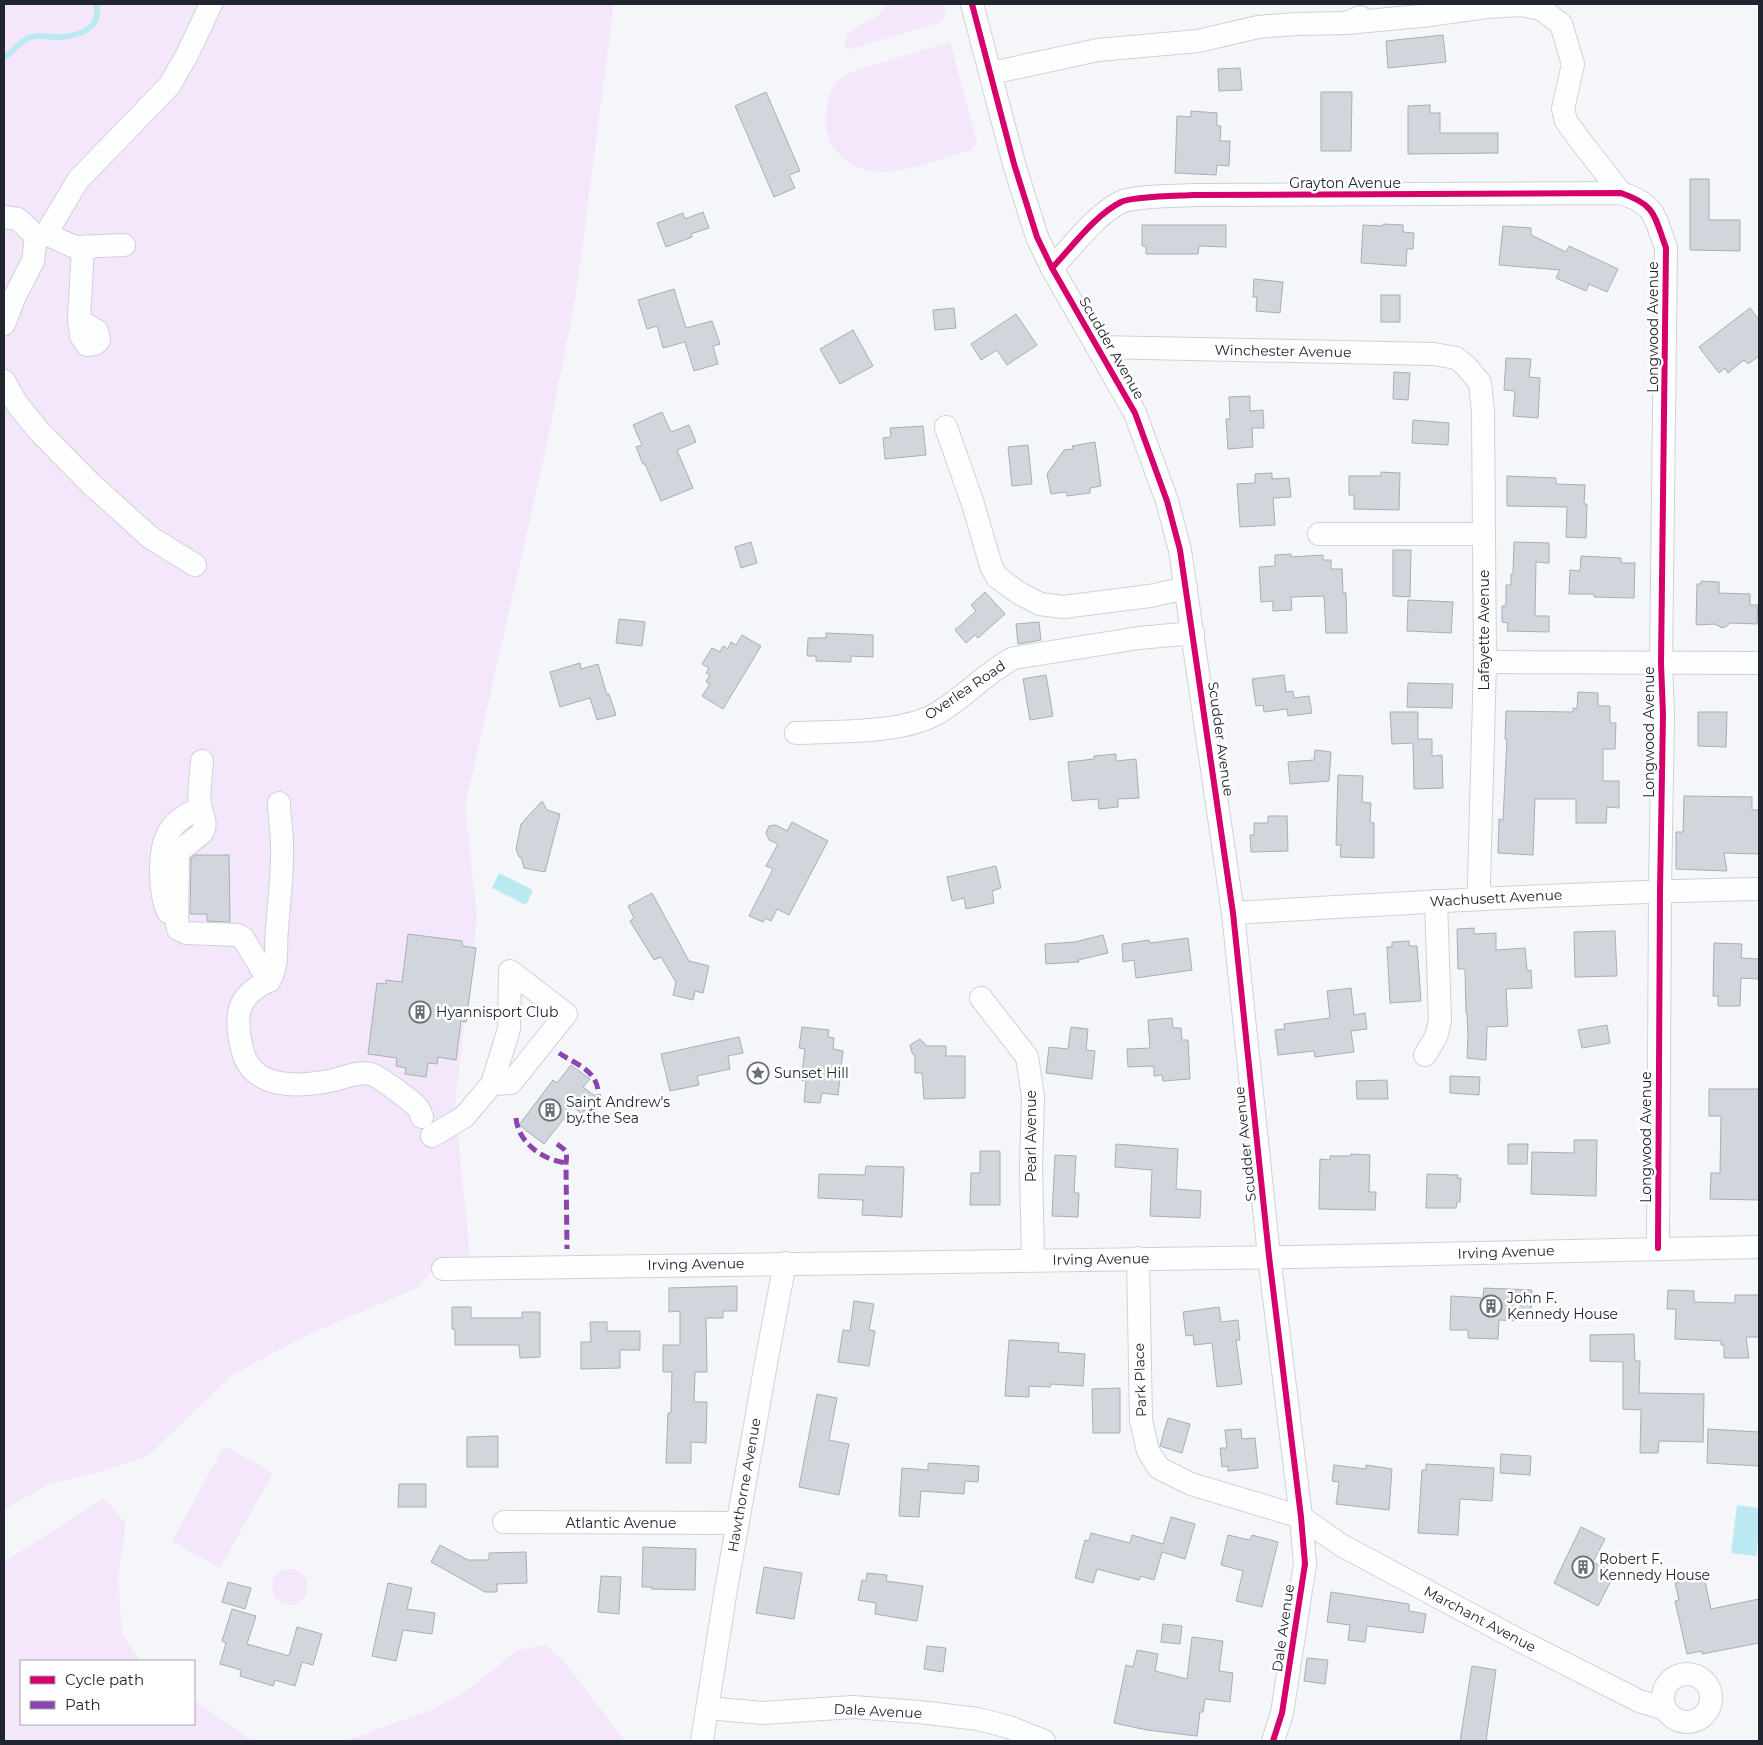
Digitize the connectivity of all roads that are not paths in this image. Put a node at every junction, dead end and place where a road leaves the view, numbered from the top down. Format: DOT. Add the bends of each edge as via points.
graph roads {
  1 [pos="211,4"];
  2 [pos="972,4"];
  3 [pos="1392,4"];
  4 [pos="1346,22"];
  5 [pos="992,73"];
  6 [pos="1621,192"];
  7 [pos="4,217"];
  8 [pos="1655,218"];
  9 [pos="41,235"];
  10 [pos="124,245"];
  11 [pos="83,248"];
  12 [pos="1052,268"];
  13 [pos="79,318"];
  14 [pos="4,324"];
  15 [pos="1098,347"];
  16 [pos="1466,366"];
  17 [pos="4,381"];
  18 [pos="946,427"];
  19 [pos="1320,534"];
  20 [pos="1484,534"];
  21 [pos="195,565"];
  22 [pos="1186,588"];
  23 [pos="1193,633"];
  24 [pos="1485,662"];
  25 [pos="1661,663"];
  26 [pos="1759,663"];
  27 [pos="796,733"];
  28 [pos="202,760"];
  29 [pos="279,803"];
  30 [pos="1759,889"];
  31 [pos="1660,891"];
  32 [pos="1481,899"];
  33 [pos="1436,901"];
  34 [pos="1233,913"];
  35 [pos="269,981"];
  36 [pos="981,998"];
  37 [pos="1425,1055"];
  38 [pos="492,1084"];
  39 [pos="1759,1247"];
  40 [pos="1658,1248"];
  41 [pos="1269,1256"];
  42 [pos="1138,1258"];
  43 [pos="1033,1259"];
  44 [pos="785,1263"];
  45 [pos="443,1269"];
  46 [pos="1301,1517"];
  47 [pos="504,1522"];
  48 [pos="738,1523"];
  49 [pos="708,1708"];
  50 [pos="1666,1709"];
  51 [pos="702,1741"];
  52 [pos="1044,1741"];
  53 [pos="1273,1741"];
  1 -- 9 [label="street" via="188,55 168,86 78,180"];
  2 -- 5 [label="street, Scudder Avenue"];
  3 -- 4 [label="street"];
  4 -- 5 [label="street" via="1258,27 1198,41 1098,50"];
  4 -- 6 [label="street" via="1496,6 1522,5 1541,9 1561,24 1573,64 1563,109 1566,121"];
  5 -- 12 [label="street, Scudder Avenue" via="1030,216"];
  6 -- 8 [label="street, Grayton Avenue" via="1652,209"];
  6 -- 12 [label="street, Grayton Avenue" via="1141,199 1122,202 1104,214"];
  7 -- 9 [label="street" via="18,219"];
  8 -- 25 [label="street, Longwood Avenue" via="1666,248"];
  9 -- 11 [label="street"];
  9 -- 14 [label="street" via="33,261"];
  10 -- 11 [label="street"];
  11 -- 13 [label="street"];
  12 -- 15 [label="street, Scudder Avenue"];
  15 -- 16 [label="street, Winchester Avenue" via="1434,354 1456,358"];
  15 -- 22 [label="street, Scudder Avenue" via="1142,429 1167,501"];
  16 -- 20 [label="street, Lafayette Avenue" via="1480,383"];
  17 -- 21 [label="street" via="38,430 91,484 147,534"];
  18 -- 22 [label="street" via="989,560 997,577 1019,593 1040,604 1076,607"];
  19 -- 20 [label="street"];
  20 -- 24 [label="street, Lafayette Avenue"];
  22 -- 23 [label="street, Scudder Avenue"];
  23 -- 27 [label="street, Overlea Road" via="1139,638 1014,658 942,709 913,724"];
  23 -- 34 [label="street, Scudder Avenue"];
  24 -- 25 [label="street"];
  24 -- 32 [label="street, Lafayette Avenue"];
  25 -- 26 [label="street"];
  25 -- 31 [label="street, Longwood Avenue"];
  28 -- 35 [label="street" via="200,799 204,829 178,852 178,929 186,934 238,935"];
  29 -- 35 [label="street" via="282,846 280,905 275,963"];
  30 -- 31 [label="street, Wachusett Avenue"];
  31 -- 32 [label="street, Wachusett Avenue"];
  31 -- 40 [label="street, Longwood Avenue"];
  32 -- 33 [label="street, Wachusett Avenue"];
  33 -- 34 [label="street, Wachusett Avenue"];
  33 -- 37 [label="street" via="1440,1021 1436,1037"];
  34 -- 41 [label="street, Scudder Avenue"];
  35 -- 38 [label="street" via="250,992 239,1012 241,1045 247,1062 256,1073 273,1082 294,1084 371,1074 417,1107 427,1127 464,1117"];
  36 -- 43 [label="street, Pearl Avenue" via="1027,1057 1033,1096"];
  38 -- 38 [label="street" via="509,1029 510,971 566,1014 511,1083"];
  39 -- 40 [label="street, Irving Avenue"];
  40 -- 41 [label="street, Irving Avenue"];
  41 -- 42 [label="street, Irving Avenue"];
  41 -- 46 [label="street, Scudder Avenue"];
  42 -- 43 [label="street, Irving Avenue"];
  42 -- 46 [label="street, Park Place" via="1140,1420 1148,1451 1159,1468 1191,1484"];
  43 -- 44 [label="street, Irving Avenue"];
  44 -- 45 [label="street, Irving Avenue"];
  44 -- 48 [label="street, Hawthorne Avenue"];
  46 -- 50 [label="street, Marchant Avenue" via="1341,1545 1436,1597 1639,1701"];
  46 -- 53 [label="street, Dale Avenue" via="1304,1564 1282,1713"];
  47 -- 48 [label="street, Atlantic Avenue"];
  48 -- 49 [label="street, Hawthorne Avenue"];
  49 -- 51 [label="street, Hawthorne Avenue"];
  49 -- 52 [label="street, Dale Avenue" via="762,1712 853,1707 919,1712 978,1719"];
}
